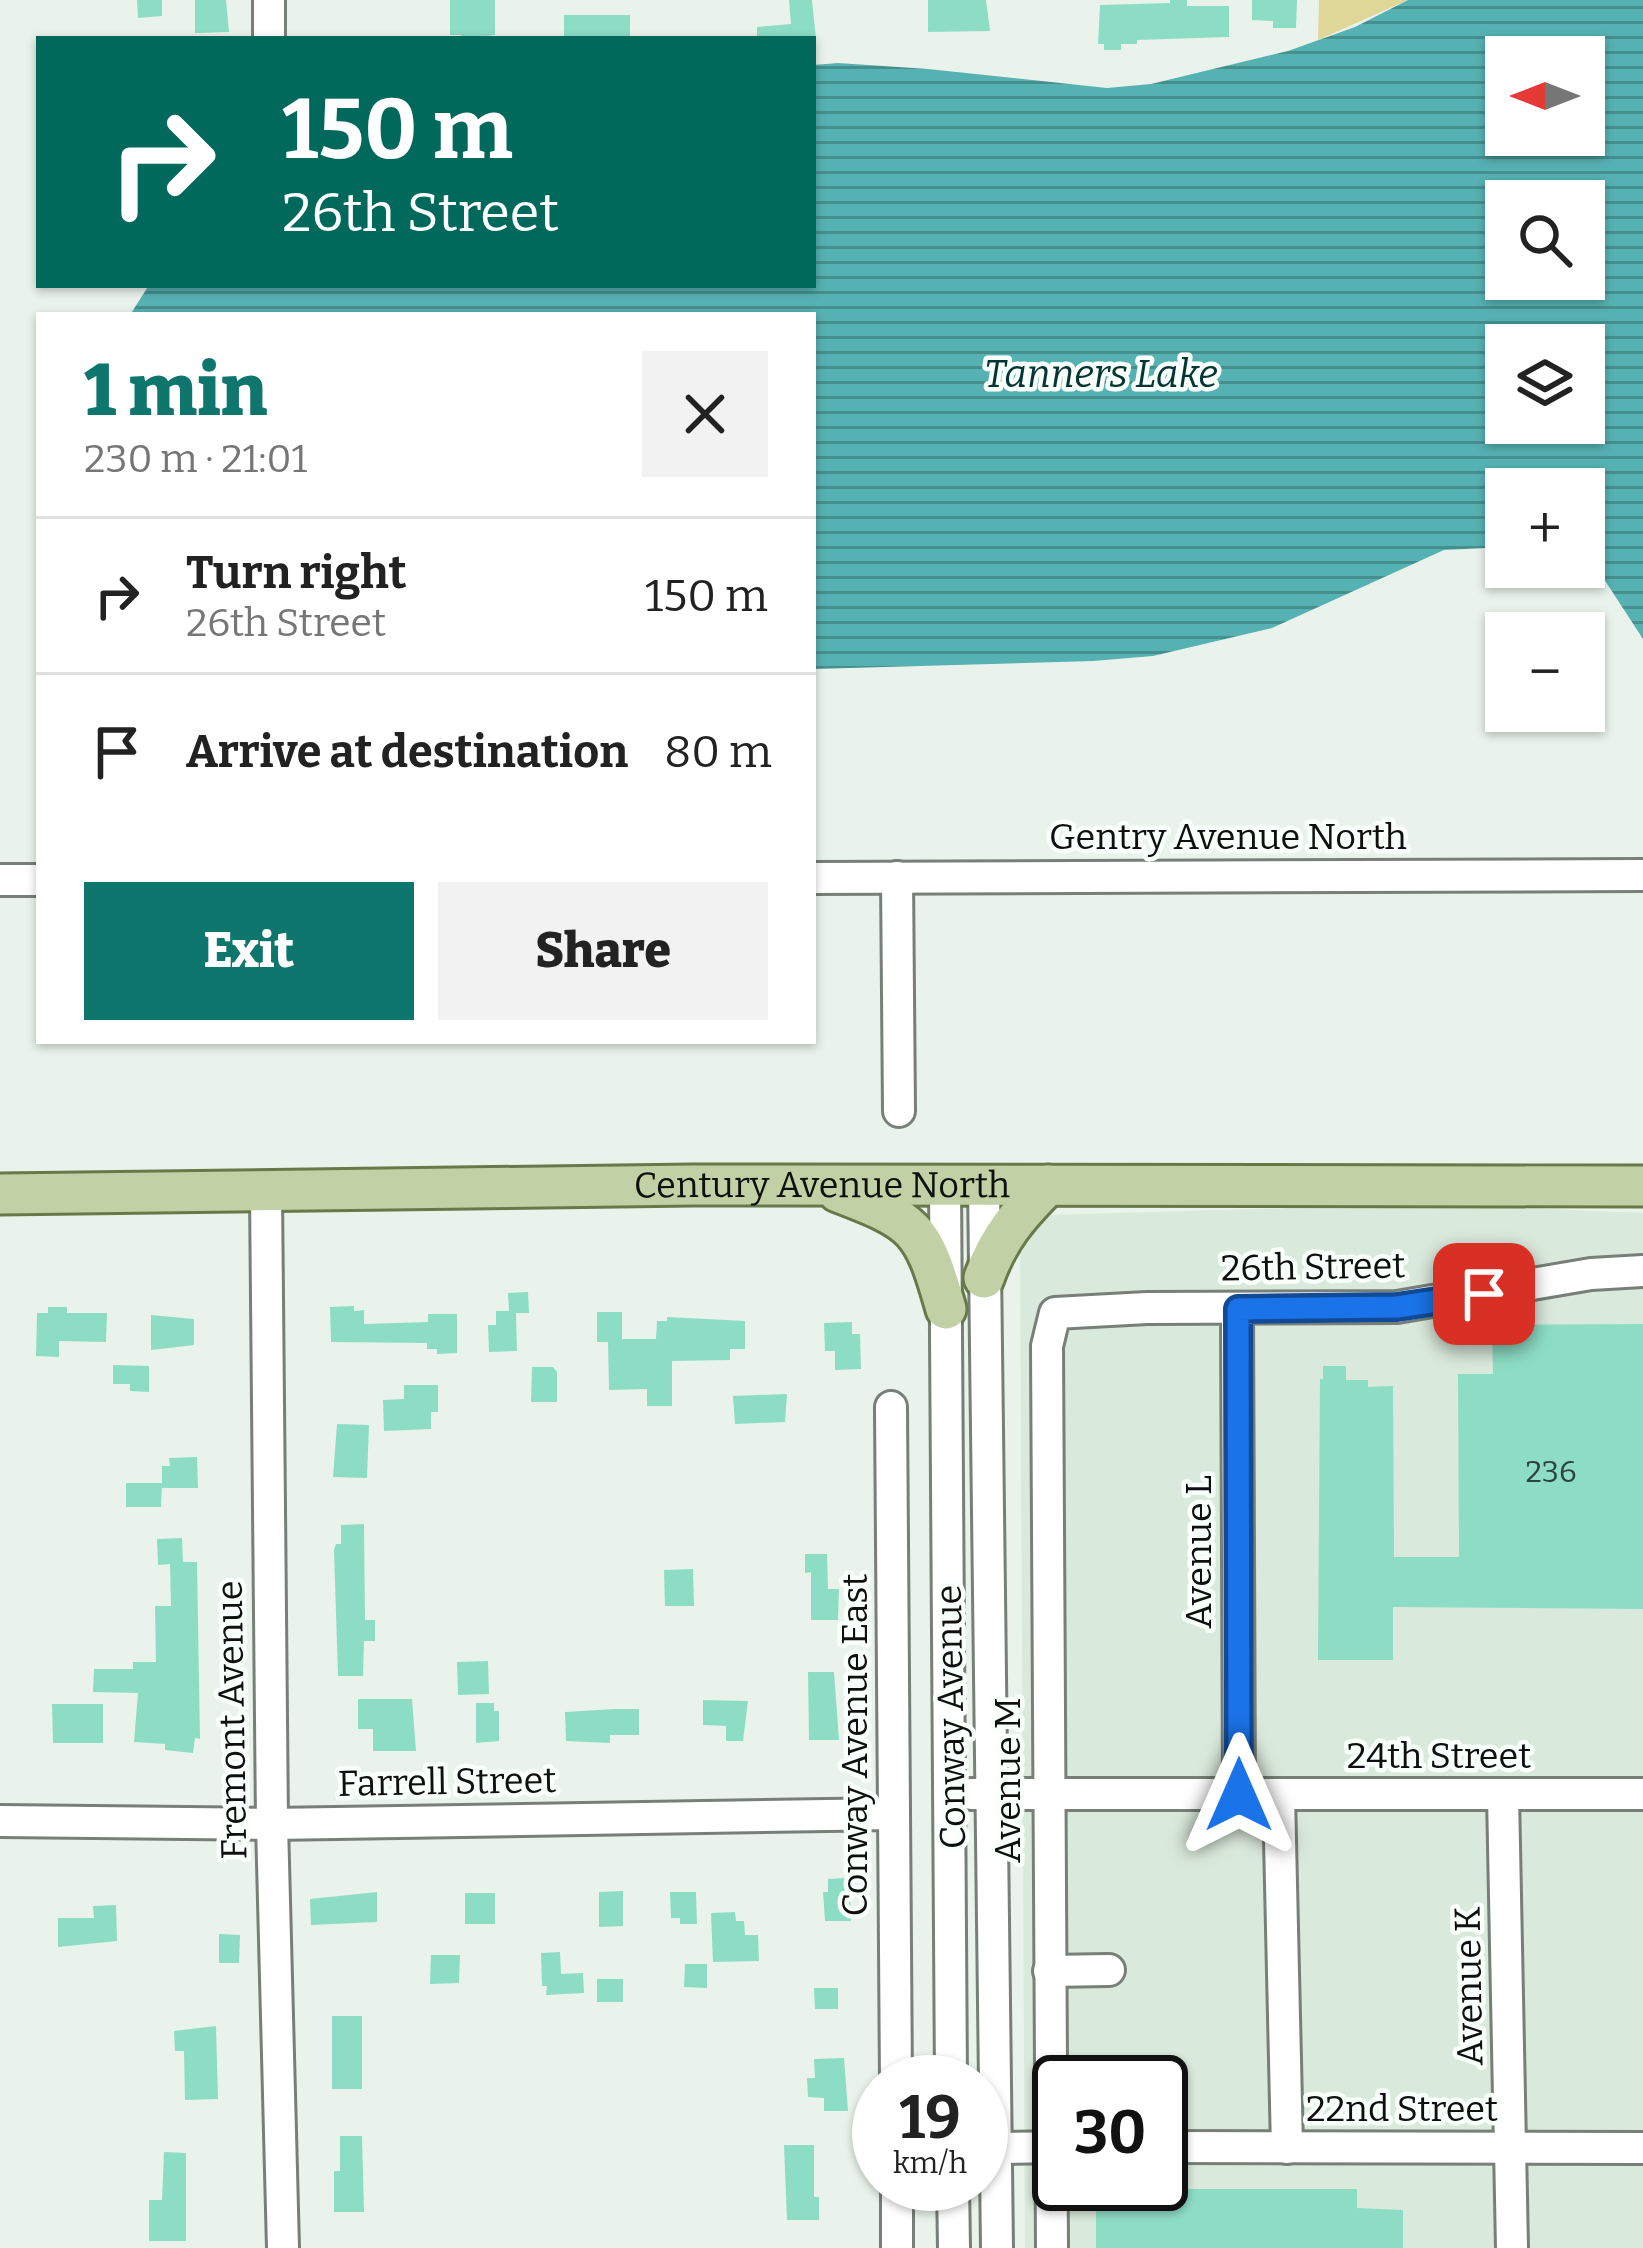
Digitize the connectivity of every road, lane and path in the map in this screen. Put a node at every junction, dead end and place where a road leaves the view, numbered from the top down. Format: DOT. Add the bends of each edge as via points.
graph roads {
  1 [pos="269,0"];
  2 [pos="269,36"];
  3 [pos="1643,875"];
  4 [pos="816,878"];
  5 [pos="897,878"];
  6 [pos="0,880"];
  7 [pos="36,880"];
  8 [pos="899,1111"];
  9 [pos="816,1184"];
  10 [pos="964,1184"];
  11 [pos="1048,1185"];
  12 [pos="1643,1186"];
  13 [pos="266,1192"];
  14 [pos="0,1194"];
  15 [pos="1643,1271"];
  16 [pos="984,1278"];
  17 [pos="946,1309"];
  18 [pos="1238,1309"];
  19 [pos="1054,1313"];
  20 [pos="891,1407"];
  21 [pos="947,1794"];
  22 [pos="992,1794"];
  23 [pos="1643,1794"];
  24 [pos="1047,1795"];
  25 [pos="1239,1795"];
  26 [pos="1503,1795"];
  27 [pos="1279,1796"];
  28 [pos="894,1814"];
  29 [pos="0,1821"];
  30 [pos="272,1824"];
  31 [pos="1049,1970"];
  32 [pos="1109,1970"];
  33 [pos="896,2055"];
  34 [pos="951,2055"];
  35 [pos="995,2055"];
  36 [pos="1052,2055"];
  37 [pos="1188,2147"];
  38 [pos="1287,2148"];
  39 [pos="1512,2148"];
  40 [pos="1643,2148"];
  41 [pos="897,2211"];
  42 [pos="953,2211"];
  43 [pos="997,2211"];
  44 [pos="1053,2211"];
  45 [pos="283,2248"];
  46 [pos="897,2248"];
  47 [pos="954,2248"];
  48 [pos="997,2248"];
  49 [pos="1052,2248"];
  50 [pos="1512,2248"];
  1 -- 2 [label="street"];
  3 -- 5 [label="street, Gentry Avenue North"];
  4 -- 5 [label="street, Gentry Avenue North"];
  5 -- 8 [label="street"];
  6 -- 7 [label="street"];
  9 -- 10 [label="main road, Century Avenue North"];
  9 -- 13 [label="main road, Century Avenue North"];
  9 -- 17 [label="main road" via="909,1224"];
  10 -- 11 [label="main road, Century Avenue North"];
  10 -- 16 [label="street, Conway Avenue"];
  10 -- 17 [label="street, Conway Avenue"];
  11 -- 12 [label="main road, Century Avenue North"];
  11 -- 16 [label="main road" via="1003,1235"];
  13 -- 14 [label="main road, Century Avenue North"];
  13 -- 30 [label="street, Fremont Avenue"];
  15 -- 18 [label="street, 26th Street" via="1397,1307"];
  16 -- 22 [label="street, Conway Avenue"];
  17 -- 21 [label="street, Conway Avenue"];
  18 -- 19 [label="street, 26th Street"];
  18 -- 25 [label="street, Avenue L"];
  19 -- 24 [label="street, Avenue M" via="1047,1346"];
  20 -- 28 [label="street, Conway Avenue East"];
  21 -- 22 [label="street, 24th Street"];
  21 -- 34 [label="street, Conway Avenue"];
  22 -- 24 [label="street, 24th Street"];
  22 -- 35 [label="street, Conway Avenue"];
  23 -- 26 [label="street, 24th Street"];
  24 -- 25 [label="street, 24th Street"];
  24 -- 31 [label="street, Avenue M"];
  25 -- 27 [label="street, 24th Street"];
  26 -- 27 [label="street, 24th Street"];
  26 -- 39 [label="street, Avenue K"];
  27 -- 38 [label="street"];
  28 -- 30 [label="street, Farrell Street"];
  28 -- 33 [label="street, Conway Avenue East"];
  29 -- 30 [label="street, Farrell Street"];
  30 -- 45 [label="street, Fremont Avenue"];
  31 -- 32 [label="street"];
  31 -- 36 [label="street, Avenue M"];
  37 -- 38 [label="street, 22nd Street"];
  38 -- 39 [label="street, 22nd Street"];
  39 -- 40 [label="street, 22nd Street"];
  39 -- 50 [label="street, Avenue K"];
  41 -- 46 [label="street"];
  42 -- 47 [label="street"];
  43 -- 48 [label="street, Conway Avenue"];
  44 -- 49 [label="street, Avenue M"];
}
